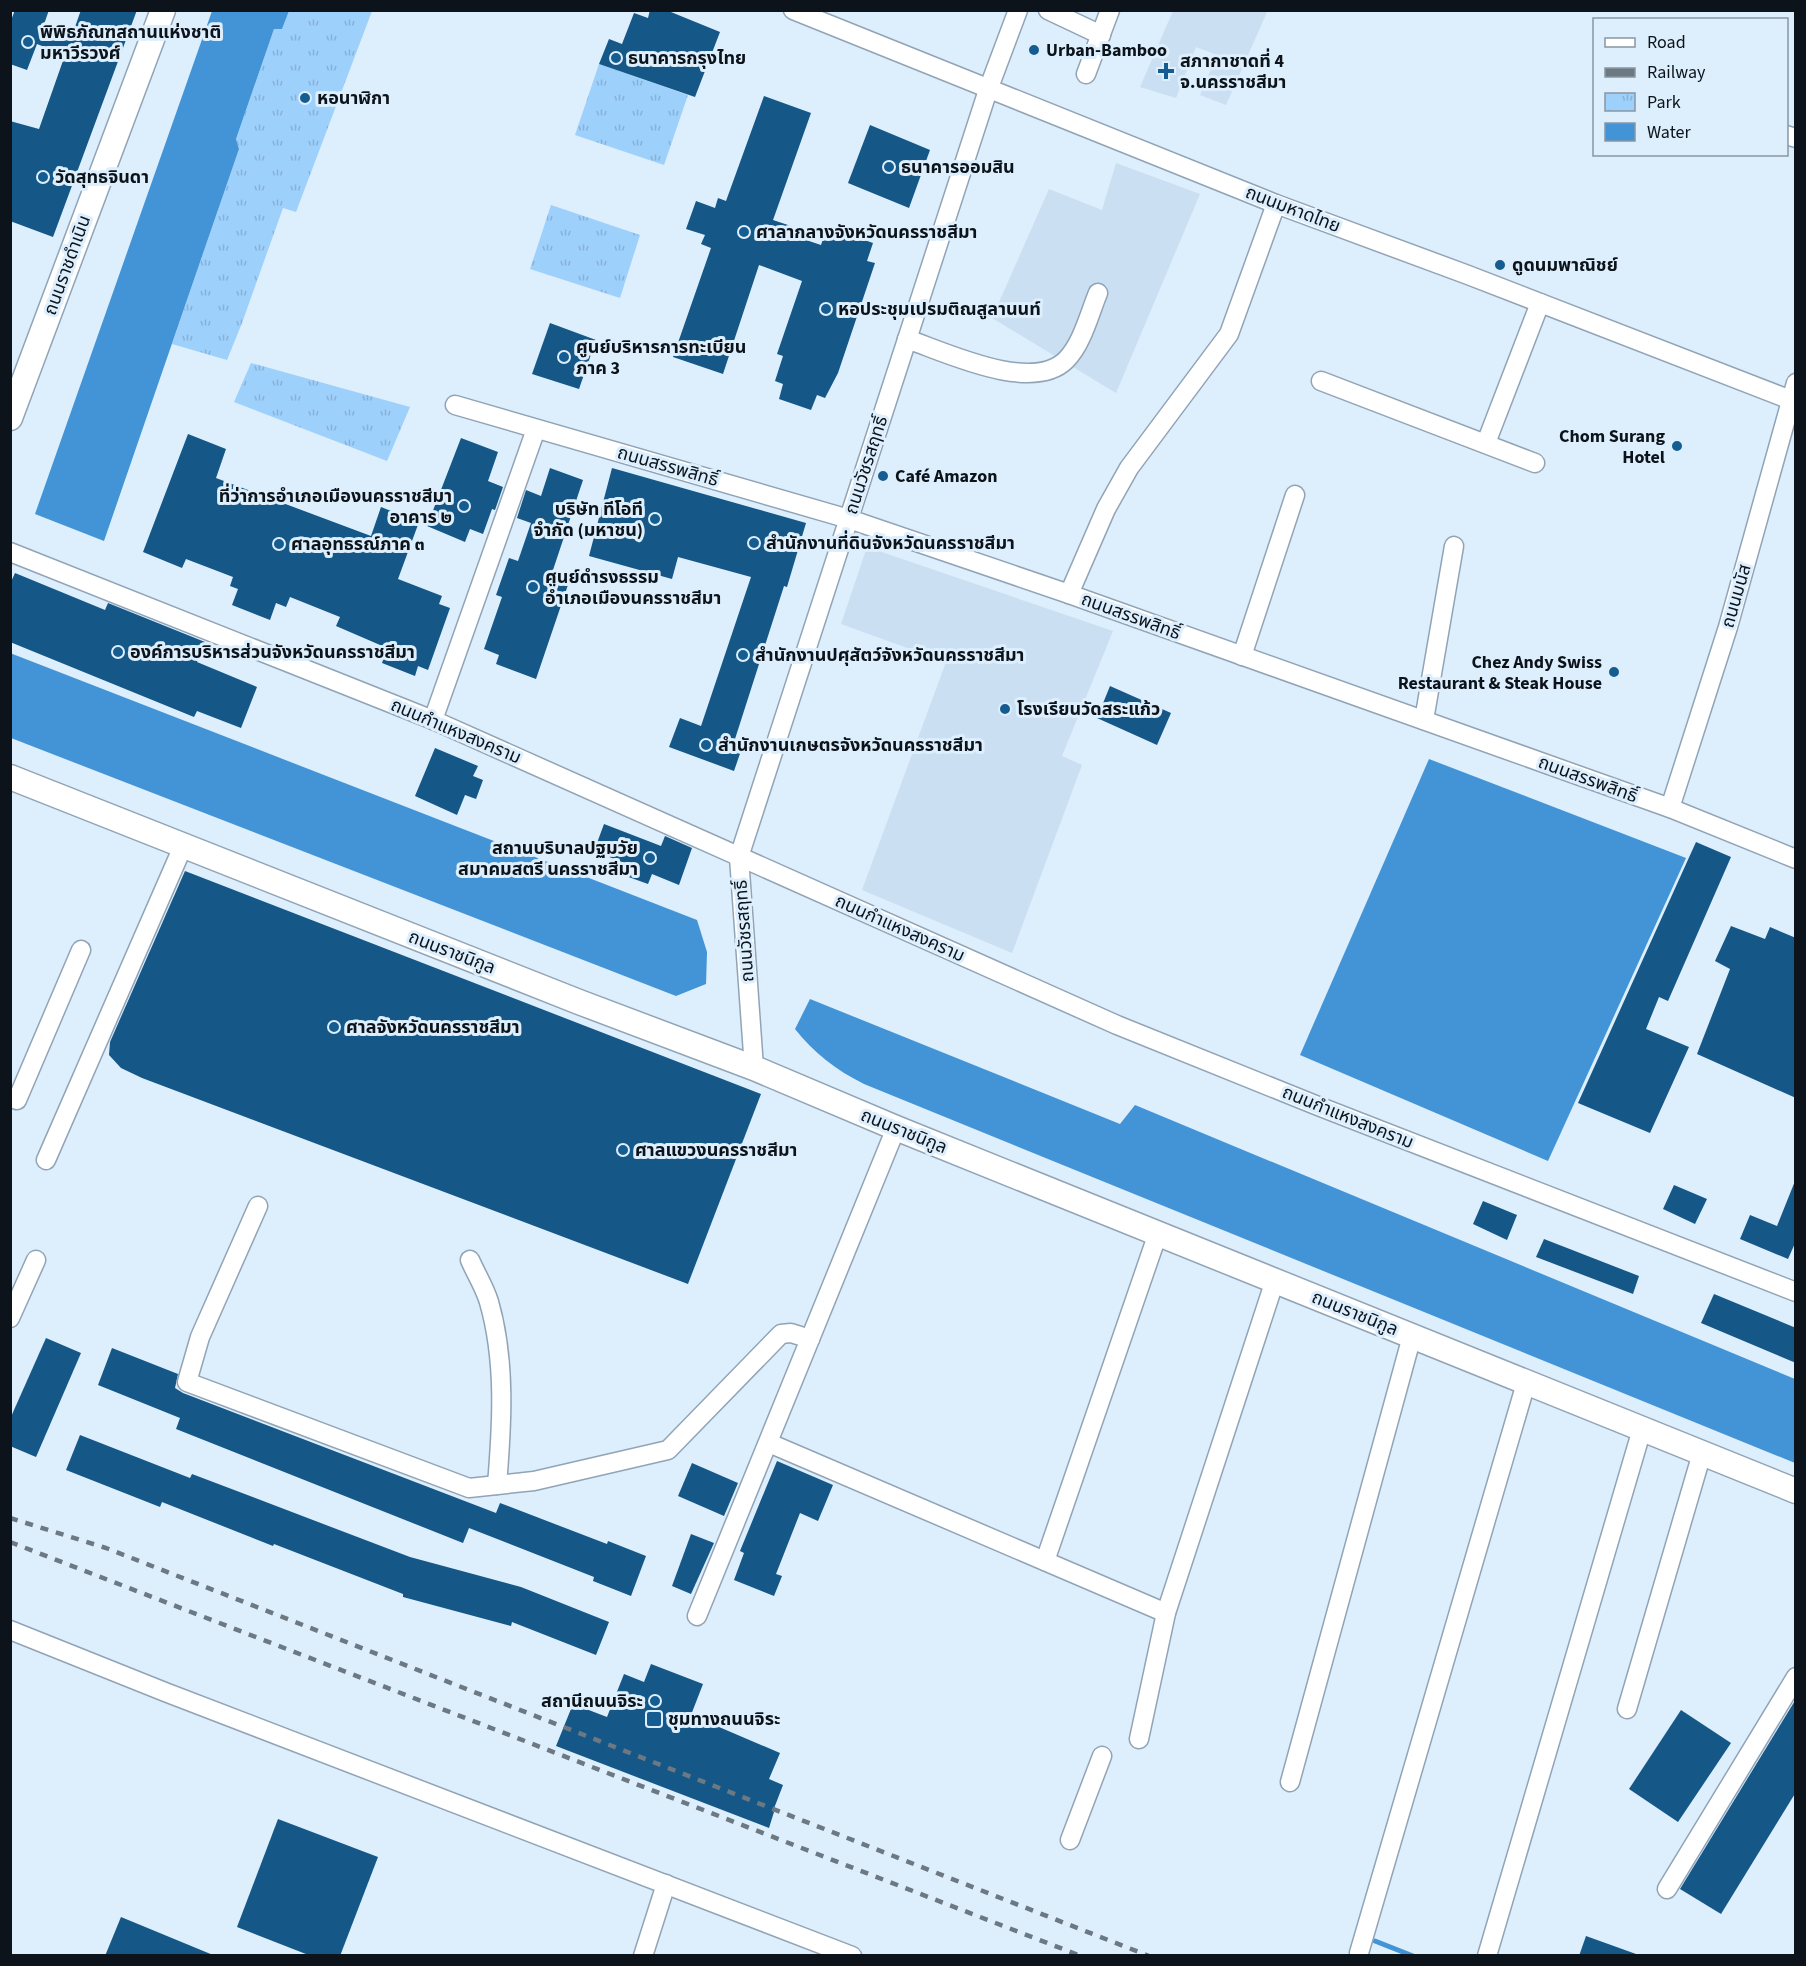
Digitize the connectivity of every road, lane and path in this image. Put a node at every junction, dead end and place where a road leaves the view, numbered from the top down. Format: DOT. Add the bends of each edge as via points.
graph roads {
  1 [pos="163,10"];
  2 [pos="793,10"];
  3 [pos="1018,10"];
  4 [pos="1048,10"];
  5 [pos="1110,10"];
  6 [pos="1101,35"];
  7 [pos="1086,74"];
  8 [pos="988,90"];
  9 [pos="1276,204"];
  10 [pos="1098,293"];
  11 [pos="1540,303"];
  12 [pos="907,339"];
  13 [pos="1321,381"];
  14 [pos="1794,395"];
  15 [pos="455,405"];
  16 [pos="10,418"];
  17 [pos="536,429"];
  18 [pos="1486,443"];
  19 [pos="1535,463"];
  20 [pos="1295,495"];
  21 [pos="849,519"];
  22 [pos="1454,546"];
  23 [pos="10,552"];
  24 [pos="1069,594"];
  25 [pos="1242,656"];
  26 [pos="433,720"];
  27 [pos="1424,720"];
  28 [pos="10,777"];
  29 [pos="1670,808"];
  30 [pos="184,844"];
  31 [pos="739,857"];
  32 [pos="1796,859"];
  33 [pos="81,950"];
  34 [pos="754,1068"];
  35 [pos="10,1097"];
  36 [pos="896,1128"];
  37 [pos="46,1161"];
  38 [pos="258,1206"];
  39 [pos="1158,1233"];
  40 [pos="36,1260"];
  41 [pos="470,1260"];
  42 [pos="1275,1280"];
  43 [pos="1796,1292"];
  44 [pos="10,1318"];
  45 [pos="1412,1336"];
  46 [pos="810,1339"];
  47 [pos="1526,1383"];
  48 [pos="1642,1429"];
  49 [pos="769,1443"];
  50 [pos="1702,1453"];
  51 [pos="497,1485"];
  52 [pos="1796,1491"];
  53 [pos="1045,1561"];
  54 [pos="1166,1613"];
  55 [pos="697,1616"];
  56 [pos="10,1630"];
  57 [pos="1796,1677"];
  58 [pos="1627,1709"];
  59 [pos="1139,1739"];
  60 [pos="1102,1756"];
  61 [pos="1290,1782"];
  62 [pos="1070,1840"];
  63 [pos="666,1884"];
  64 [pos="1667,1888"];
  65 [pos="1359,1953"];
  66 [pos="643,1956"];
  67 [pos="852,1956"];
  68 [pos="1487,1956"];
  1 -- 16 [label="main road, ถนนราชดำเนิน"];
  2 -- 8 [label="street, ถนนมหาดไทย"];
  3 -- 8 [label="street, ถนนวัชรสฤทธิ์"];
  4 -- 6 [label="street"];
  5 -- 6 [label="street"];
  6 -- 7 [label="street"];
  8 -- 9 [label="street, ถนนมหาดไทย"];
  8 -- 12 [label="street, ถนนวัชรสฤทธิ์"];
  9 -- 11 [label="street, ถนนมหาดไทย"];
  9 -- 24 [label="street" via="1229,334 1129,468 1106,509"];
  10 -- 12 [label="street" via="1075,350 1057,368 1041,372 985,367"];
  11 -- 14 [label="street, ถนนมหาดไทย"];
  11 -- 18 [label="street"];
  12 -- 21 [label="street, ถนนวัชรสฤทธิ์"];
  13 -- 18 [label="street"];
  14 -- 29 [label="street, ถนนมนัส" via="1728,627"];
  15 -- 17 [label="street, ถนนสรรพสิทธิ์"];
  17 -- 21 [label="street, ถนนสรรพสิทธิ์"];
  17 -- 26 [label="street"];
  18 -- 19 [label="street"];
  20 -- 25 [label="street"];
  21 -- 24 [label="street, ถนนสรรพสิทธิ์"];
  21 -- 31 [label="street, ถนนวัชรสฤทธิ์"];
  22 -- 27 [label="street"];
  23 -- 26 [label="street, ถนนกำแหงสงคราม"];
  24 -- 25 [label="street, ถนนสรรพสิทธิ์"];
  25 -- 27 [label="street, ถนนสรรพสิทธิ์"];
  26 -- 31 [label="street, ถนนกำแหงสงคราม"];
  27 -- 29 [label="street, ถนนสรรพสิทธิ์"];
  28 -- 30 [label="main road, ถนนราชนิกูล"];
  29 -- 32 [label="street, ถนนสรรพสิทธิ์"];
  30 -- 34 [label="main road, ถนนราชนิกูล"];
  30 -- 37 [label="street"];
  31 -- 34 [label="street, ถนนวัชรสฤทธิ์"];
  31 -- 43 [label="street, ถนนกำแหงสงคราม" via="1128,1029"];
  33 -- 35 [label="street" via="17,1100"];
  34 -- 36 [label="main road, ถนนราชนิกูล"];
  36 -- 39 [label="main road, ถนนราชนิกูล"];
  36 -- 46 [label="street"];
  38 -- 51 [label="street" via="200,1337 187,1382 469,1488"];
  39 -- 42 [label="main road, ถนนราชนิกูล"];
  39 -- 53 [label="street"];
  40 -- 44 [label="street"];
  41 -- 51 [label="street" via="489,1301 499,1353 501,1438"];
  42 -- 45 [label="main road, ถนนราชนิกูล"];
  42 -- 54 [label="street"];
  45 -- 47 [label="main road, ถนนราชนิกูล"];
  45 -- 61 [label="street"];
  46 -- 49 [label="street"];
  46 -- 51 [label="street" via="781,1334 668,1450 534,1481"];
  47 -- 48 [label="main road, ถนนราชนิกูล"];
  47 -- 65 [label="street"];
  48 -- 50 [label="main road, ถนนราชนิกูล"];
  48 -- 68 [label="street"];
  49 -- 53 [label="street"];
  49 -- 55 [label="street"];
  50 -- 52 [label="main road, ถนนราชนิกูล"];
  50 -- 58 [label="street"];
  53 -- 54 [label="street"];
  54 -- 59 [label="street"];
  56 -- 63 [label="street"];
  57 -- 64 [label="street"];
  60 -- 62 [label="street"];
  63 -- 66 [label="street"];
  63 -- 67 [label="street"];
}
